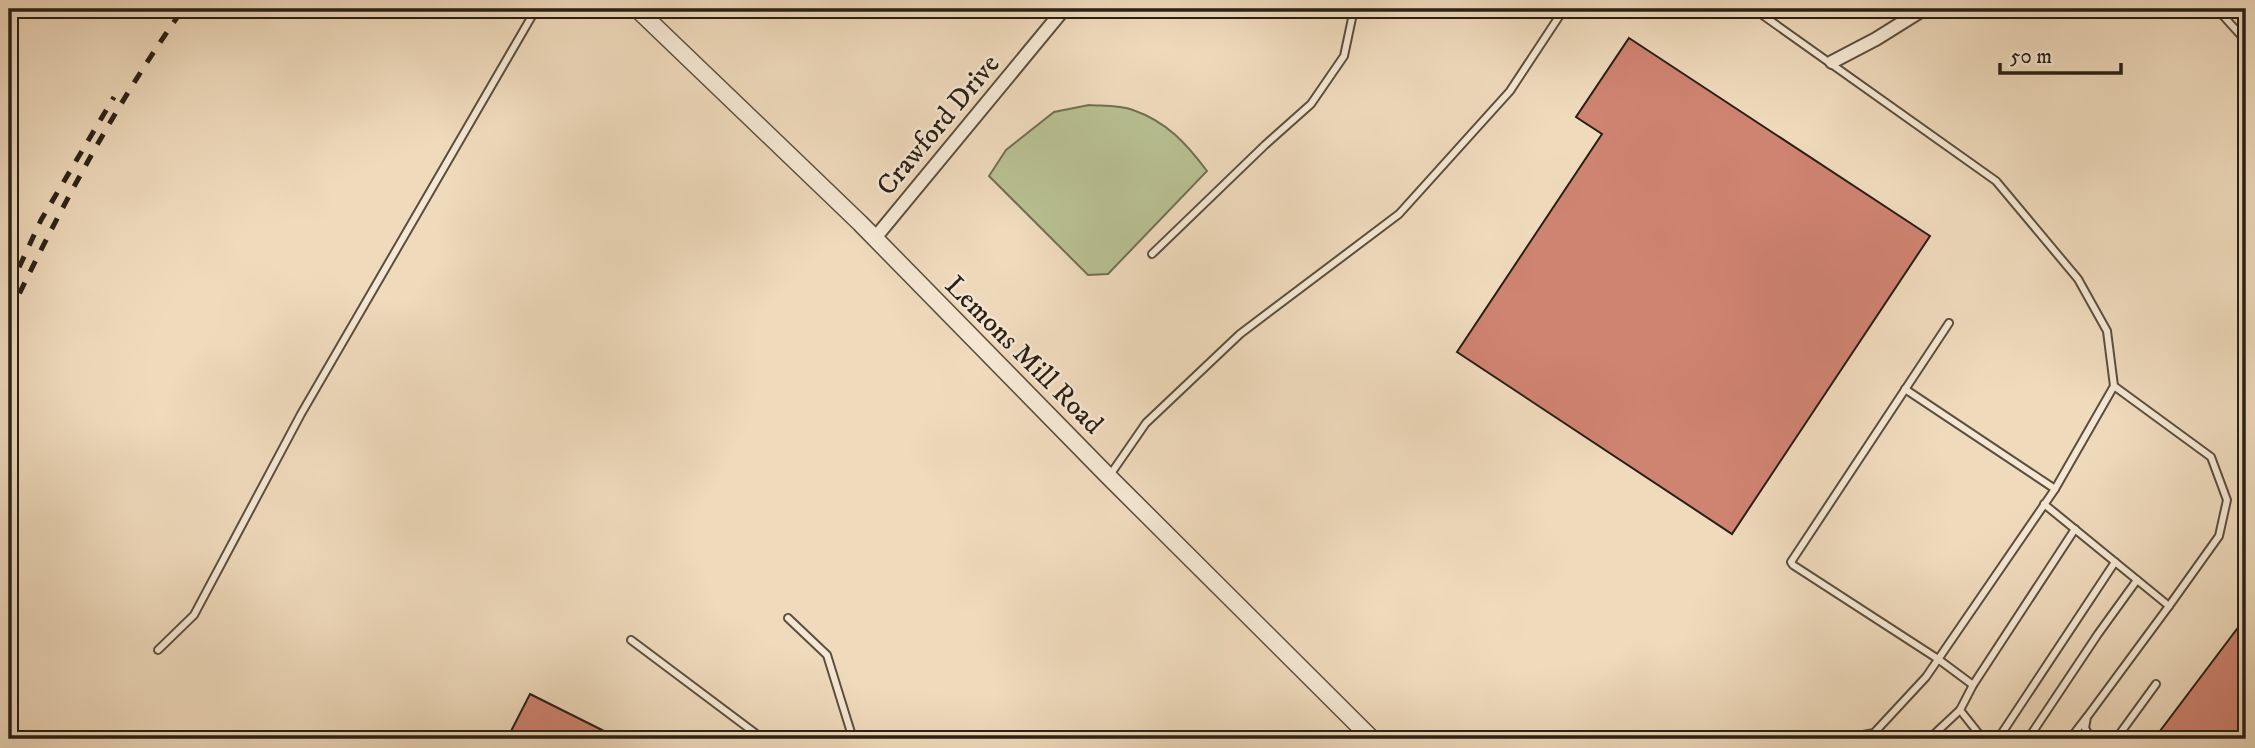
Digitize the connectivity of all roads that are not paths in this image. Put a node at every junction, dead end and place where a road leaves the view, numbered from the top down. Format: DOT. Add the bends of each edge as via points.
graph roads {
  1 [pos="536,9"];
  2 [pos="637,9"];
  3 [pos="1064,9"];
  4 [pos="1354,9"];
  5 [pos="1564,9"];
  6 [pos="1754,9"];
  7 [pos="1924,9"];
  8 [pos="2217,9"];
  9 [pos="2246,41"];
  10 [pos="1832,62"];
  11 [pos="875,238"];
  12 [pos="1152,254"];
  13 [pos="1949,323"];
  14 [pos="2114,386"];
  15 [pos="1905,389"];
  16 [pos="1109,477"];
  17 [pos="2055,489"];
  18 [pos="2044,504"];
  19 [pos="2075,529"];
  20 [pos="2115,562"];
  21 [pos="2137,580"];
  22 [pos="2169,606"];
  23 [pos="788,618"];
  24 [pos="631,640"];
  25 [pos="158,650"];
  26 [pos="1938,659"];
  27 [pos="2156,684"];
  28 [pos="1973,685"];
  29 [pos="1960,710"];
  30 [pos="2087,717"];
  31 [pos="763,739"];
  32 [pos="853,739"];
  33 [pos="1372,739"];
  34 [pos="1842,739"];
  35 [pos="1929,739"];
  36 [pos="1983,739"];
  37 [pos="1998,739"];
  38 [pos="2028,739"];
  39 [pos="2070,739"];
  40 [pos="2091,739"];
  41 [pos="2116,739"];
  1 -- 25 [label="lane" via="301,414 194,615"];
  2 -- 11 [label="street, Lemons Mill Road"];
  3 -- 11 [label="street, Crawford Drive"];
  4 -- 12 [label="lane" via="1344,56 1311,104"];
  5 -- 16 [label="lane" via="1510,91 1399,214 1240,334 1146,423"];
  6 -- 10 [label="lane"];
  7 -- 10 [label="street"];
  8 -- 9 [label="lane"];
  10 -- 14 [label="lane" via="1996,181 2084,289 2107,331"];
  11 -- 16 [label="street, Lemons Mill Road"];
  13 -- 15 [label="lane"];
  14 -- 17 [label="lane"];
  14 -- 22 [label="lane" via="2211,457 2227,499 2220,536"];
  15 -- 17 [label="lane"];
  15 -- 26 [label="lane" via="1791,562"];
  16 -- 33 [label="street, Lemons Mill Road"];
  17 -- 18 [label="lane"];
  18 -- 19 [label="lane"];
  18 -- 26 [label="lane"];
  19 -- 20 [label="lane"];
  19 -- 28 [label="lane"];
  20 -- 21 [label="lane"];
  20 -- 37 [label="lane"];
  21 -- 22 [label="lane"];
  21 -- 38 [label="lane"];
  22 -- 30 [label="lane"];
  23 -- 32 [label="lane" via="827,655"];
  24 -- 31 [label="lane"];
  26 -- 28 [label="lane"];
  26 -- 34 [label="lane" via="1874,733"];
  27 -- 41 [label="lane"];
  28 -- 29 [label="lane"];
  29 -- 35 [label="lane"];
  29 -- 36 [label="lane"];
  30 -- 39 [label="lane"];
  30 -- 40 [label="lane" via="2085,728"];
}
